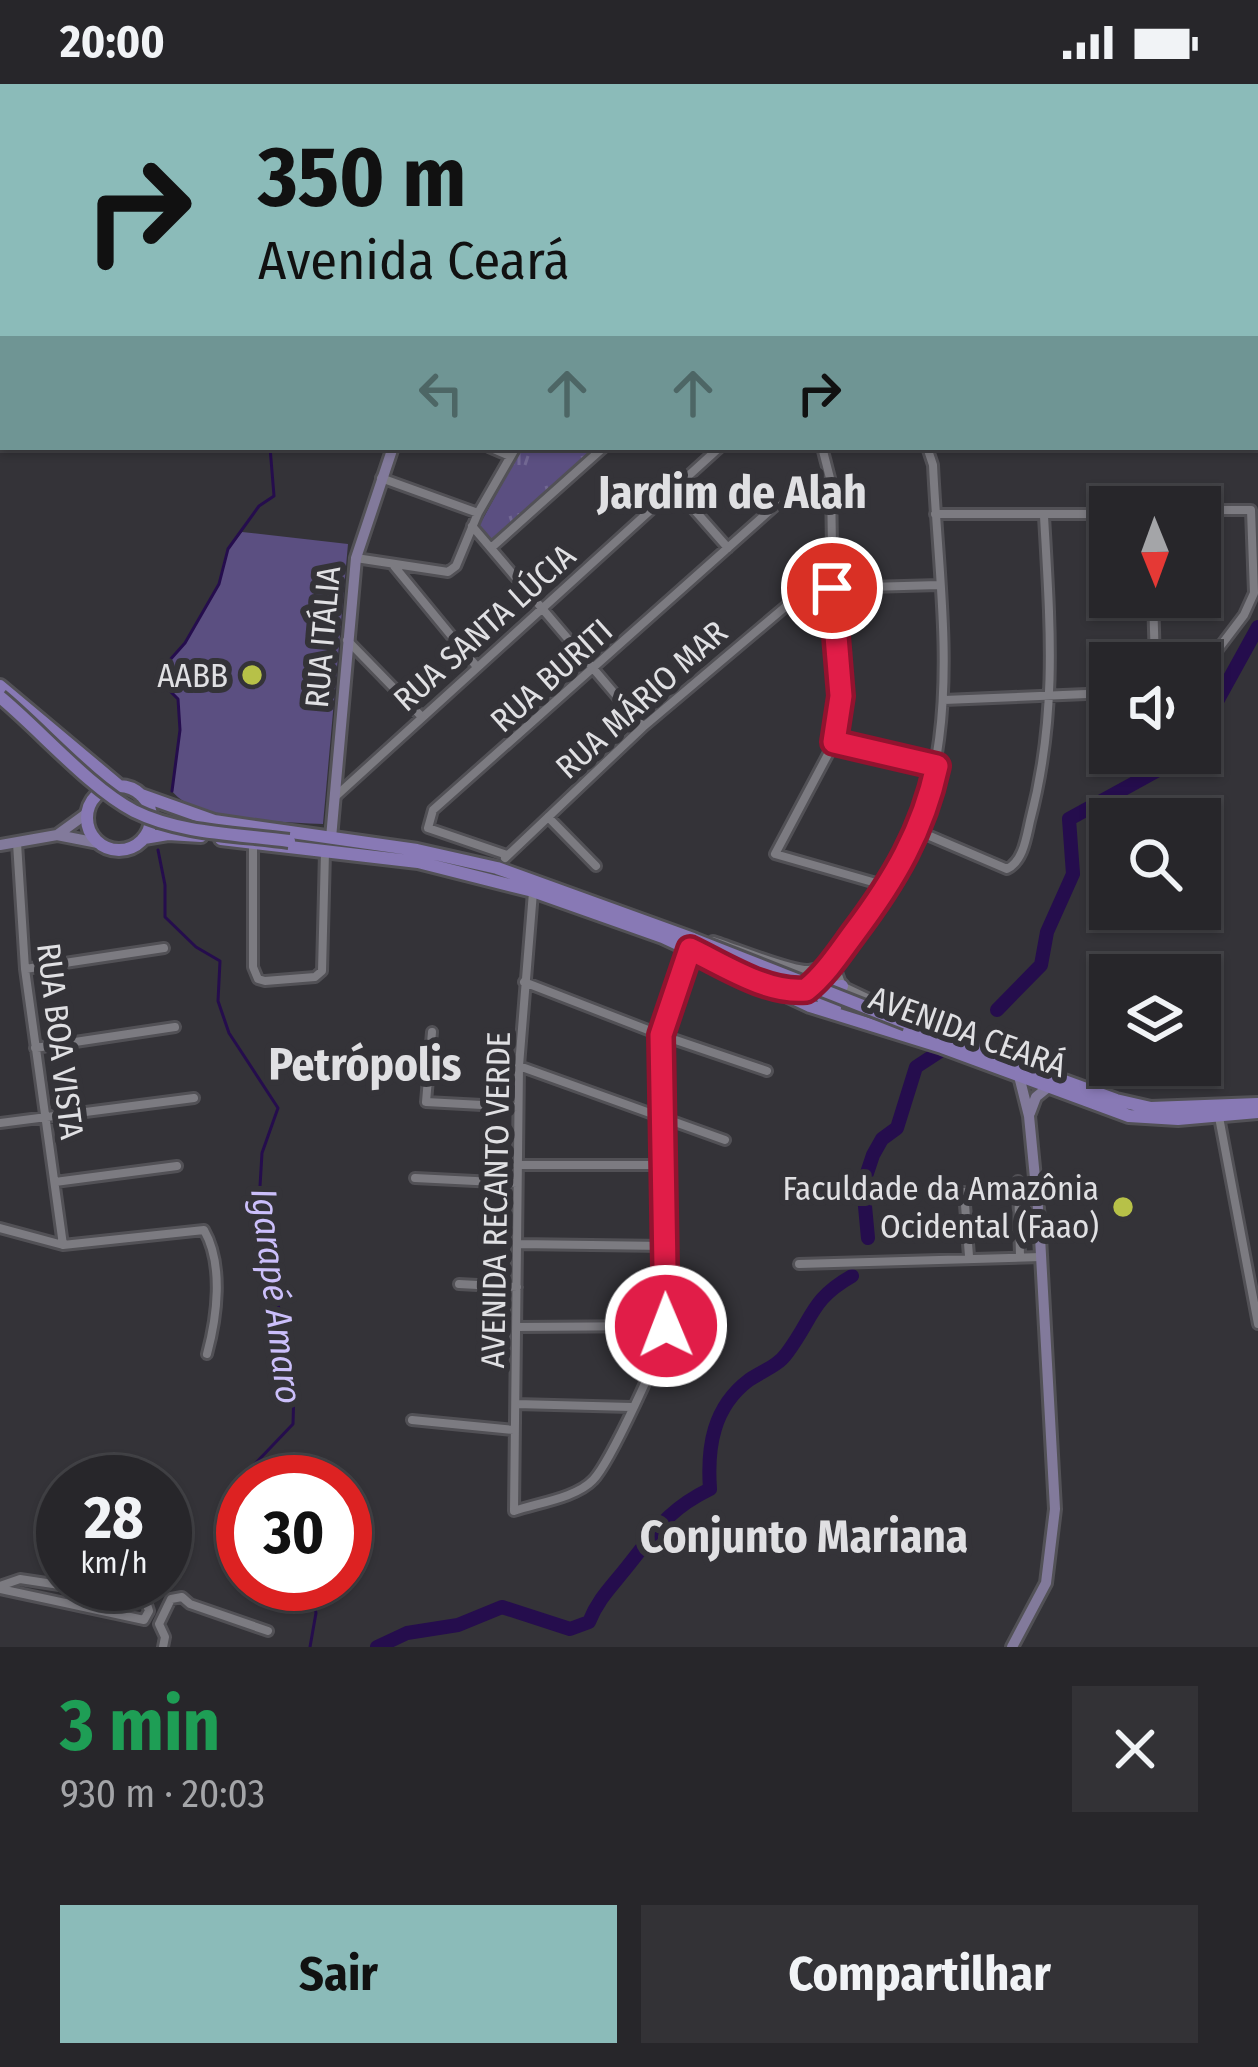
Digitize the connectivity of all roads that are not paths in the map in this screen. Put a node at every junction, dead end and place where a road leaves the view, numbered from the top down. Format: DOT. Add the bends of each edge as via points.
graph roads {
  1 [pos="392,450"];
  2 [pos="601,450"];
  3 [pos="717,450"];
  4 [pos="823,450"];
  5 [pos="928,450"];
  6 [pos="513,451"];
  7 [pos="381,478"];
  8 [pos="675,488"];
  9 [pos="776,504"];
  10 [pos="1221,510"];
  11 [pos="478,513"];
  12 [pos="935,514"];
  13 [pos="1089,515"];
  14 [pos="1043,516"];
  15 [pos="472,526"];
  16 [pos="491,548"];
  17 [pos="728,548"];
  18 [pos="356,558"];
  19 [pos="392,564"];
  20 [pos="939,585"];
  21 [pos="832,588"];
  22 [pos="541,609"];
  23 [pos="347,639"];
  24 [pos="1221,645"];
  25 [pos="477,667"];
  26 [pos="593,671"];
  27 [pos="0,686"];
  28 [pos="1089,694"];
  29 [pos="1052,697"];
  30 [pos="943,700"];
  31 [pos="0,701"];
  32 [pos="421,716"];
  33 [pos="643,727"];
  34 [pos="834,742"];
  35 [pos="937,766"];
  36 [pos="119,786"];
  37 [pos="141,794"];
  38 [pos="336,796"];
  39 [pos="88,809"];
  40 [pos="548,817"];
  41 [pos="918,831"];
  42 [pos="57,835"];
  43 [pos="144,838"];
  44 [pos="17,843"];
  45 [pos="98,843"];
  46 [pos="253,844"];
  47 [pos="0,845"];
  48 [pos="325,846"];
  49 [pos="507,855"];
  50 [pos="596,866"];
  51 [pos="497,868"];
  52 [pos="890,887"];
  53 [pos="532,891"];
  54 [pos="690,942"];
  55 [pos="164,948"];
  56 [pos="833,960"];
  57 [pos="25,969"];
  58 [pos="802,970"];
  59 [pos="756,980"];
  60 [pos="524,982"];
  61 [pos="842,986"];
  62 [pos="800,991"];
  63 [pos="874,1025"];
  64 [pos="175,1027"];
  65 [pos="432,1032"];
  66 [pos="661,1035"];
  67 [pos="939,1036"];
  68 [pos="35,1048"];
  69 [pos="518,1066"];
  70 [pos="767,1071"];
  71 [pos="1019,1076"];
  72 [pos="1048,1088"];
  73 [pos="194,1098"];
  74 [pos="518,1107"];
  75 [pos="1258,1108"];
  76 [pos="1029,1116"];
  77 [pos="1219,1117"];
  78 [pos="45,1118"];
  79 [pos="660,1119"];
  80 [pos="0,1123"];
  81 [pos="725,1140"];
  82 [pos="517,1165"];
  83 [pos="662,1165"];
  84 [pos="177,1166"];
  85 [pos="415,1178"];
  86 [pos="1018,1181"];
  87 [pos="55,1182"];
  88 [pos="517,1183"];
  89 [pos="964,1192"];
  90 [pos="0,1228"];
  91 [pos="518,1244"];
  92 [pos="63,1245"];
  93 [pos="665,1246"];
  94 [pos="969,1256"];
  95 [pos="1020,1256"];
  96 [pos="1041,1257"];
  97 [pos="799,1264"];
  98 [pos="459,1284"];
  99 [pos="517,1287"];
  100 [pos="1258,1324"];
  101 [pos="666,1326"];
  102 [pos="517,1327"];
  103 [pos="207,1354"];
  104 [pos="516,1404"];
  105 [pos="631,1407"];
  106 [pos="412,1420"];
  107 [pos="514,1430"];
  108 [pos="0,1588"];
  109 [pos="268,1631"];
  110 [pos="163,1647"];
  111 [pos="1012,1647"];
  1 -- 7 [label="street, RUA ITÁLIA"];
  2 -- 16 [label="street"];
  3 -- 8 [label="street, RUA SANTA LÚCIA"];
  4 -- 21 [label="street" via="831,482"];
  5 -- 12 [label="street"];
  6 -- 11 [label="street"];
  7 -- 11 [label="street"];
  7 -- 18 [label="street, RUA ITÁLIA"];
  8 -- 17 [label="street"];
  8 -- 22 [label="street, RUA SANTA LÚCIA"];
  9 -- 17 [label="street, RUA BURITI"];
  10 -- 24 [label="street" via="1251,510 1254,593"];
  11 -- 15 [label="street"];
  12 -- 14 [label="street"];
  12 -- 20 [label="street"];
  13 -- 14 [label="street"];
  14 -- 29 [label="street"];
  15 -- 16 [label="street"];
  15 -- 19 [label="street" via="448,572"];
  16 -- 22 [label="street"];
  17 -- 26 [label="street, RUA BURITI"];
  18 -- 19 [label="street"];
  18 -- 23 [label="street, RUA ITÁLIA"];
  19 -- 25 [label="street"];
  20 -- 21 [label="street"];
  20 -- 30 [label="street"];
  21 -- 33 [label="street, RUA MÁRIO MAR" via="791,602"];
  21 -- 34 [label="street" via="841,696"];
  22 -- 25 [label="street, RUA SANTA LÚCIA"];
  22 -- 26 [label="street"];
  23 -- 32 [label="street"];
  23 -- 38 [label="street, RUA ITÁLIA"];
  25 -- 32 [label="street, RUA SANTA LÚCIA"];
  26 -- 33 [label="street"];
  26 -- 49 [label="street, RUA BURITI" via="428,820 440,835"];
  27 -- 36 [label="main road"];
  28 -- 29 [label="street"];
  29 -- 30 [label="street"];
  29 -- 41 [label="street" via="1043,770 1011,869"];
  30 -- 35 [label="street"];
  31 -- 39 [label="main road" via="76,769"];
  31 -- 48 [label="main road, bridge" via="138,812"];
  32 -- 38 [label="street, RUA SANTA LÚCIA"];
  33 -- 40 [label="street, RUA MÁRIO MAR"];
  34 -- 35 [label="street"];
  34 -- 52 [label="street" via="776,854"];
  35 -- 41 [label="street"];
  36 -- 37 [label="main road"];
  36 -- 39 [label="main road" via="102,790"];
  37 -- 43 [label="main road" via="151,816"];
  37 -- 48 [label="main road, AVENIDA CEARÁ" via="214,821"];
  38 -- 48 [label="street, RUA ITÁLIA"];
  39 -- 42 [label="street"];
  39 -- 45 [label="main road"];
  40 -- 49 [label="street, RUA MÁRIO MAR"];
  40 -- 50 [label="street"];
  41 -- 52 [label="street"];
  42 -- 44 [label="street"];
  42 -- 45 [label="street"];
  43 -- 45 [label="main road" via="124,850"];
  43 -- 46 [label="main road" via="180,833"];
  44 -- 47 [label="street"];
  44 -- 57 [label="street, RUA BOA VISTA"];
  46 -- 48 [label="main road"];
  46 -- 48 [label="street" via="253,967 265,981 322,970"];
  48 -- 51 [label="main road, AVENIDA CEARÁ"];
  48 -- 53 [label="main road, AVENIDA CEARÁ"];
  49 -- 51 [label="street, RUA MÁRIO MAR"];
  51 -- 54 [label="main road, AVENIDA CEARÁ"];
  52 -- 56 [label="street"];
  53 -- 54 [label="main road, AVENIDA CEARÁ"];
  53 -- 60 [label="street, AVENIDA RECANTO VERDE"];
  54 -- 58 [label="street, AVENIDA CEARÁ"];
  54 -- 59 [label="main road, AVENIDA CEARÁ"];
  54 -- 66 [label="street"];
  54 -- 67 [label="main road, AVENIDA CEARÁ, bridge"];
  55 -- 57 [label="street"];
  56 -- 58 [label="street, AVENIDA CEARÁ"];
  56 -- 61 [label="street, AVENIDA CEARÁ"];
  56 -- 62 [label="main road"];
  57 -- 68 [label="street, RUA BOA VISTA"];
  58 -- 62 [label="main road"];
  59 -- 62 [label="main road"];
  59 -- 63 [label="main road, AVENIDA CEARÁ"];
  60 -- 66 [label="street"];
  60 -- 69 [label="street, AVENIDA RECANTO VERDE"];
  61 -- 63 [label="main road" via="825,986 824,999"];
  61 -- 67 [label="street, AVENIDA CEARÁ"];
  63 -- 71 [label="main road, AVENIDA CEARÁ"];
  64 -- 68 [label="street"];
  65 -- 74 [label="street" via="426,1102"];
  66 -- 70 [label="street"];
  66 -- 79 [label="street"];
  67 -- 75 [label="main road, AVENIDA CEARÁ" via="1133,1105"];
  68 -- 78 [label="street, RUA BOA VISTA"];
  69 -- 74 [label="street, AVENIDA RECANTO VERDE"];
  69 -- 79 [label="street"];
  71 -- 72 [label="main road, AVENIDA CEARÁ"];
  71 -- 76 [label="street"];
  72 -- 76 [label="street"];
  72 -- 77 [label="main road, AVENIDA CEARÁ" via="1129,1116"];
  73 -- 78 [label="street"];
  74 -- 82 [label="street, AVENIDA RECANTO VERDE"];
  75 -- 77 [label="main road, AVENIDA CEARÁ"];
  76 -- 96 [label="street"];
  77 -- 100 [label="street"];
  78 -- 80 [label="street"];
  78 -- 87 [label="street, RUA BOA VISTA"];
  79 -- 81 [label="street"];
  79 -- 83 [label="street"];
  82 -- 83 [label="street"];
  82 -- 88 [label="street, AVENIDA RECANTO VERDE"];
  83 -- 93 [label="street"];
  84 -- 87 [label="street"];
  85 -- 88 [label="street"];
  86 -- 95 [label="street"];
  87 -- 92 [label="street, RUA BOA VISTA"];
  88 -- 91 [label="street, AVENIDA RECANTO VERDE"];
  89 -- 94 [label="street"];
  90 -- 92 [label="street"];
  91 -- 93 [label="street"];
  91 -- 99 [label="street, AVENIDA RECANTO VERDE"];
  92 -- 103 [label="street" via="208,1233 217,1312"];
  93 -- 101 [label="street"];
  94 -- 95 [label="street"];
  94 -- 97 [label="street"];
  95 -- 96 [label="street"];
  96 -- 111 [label="street" via="1054,1532 1046,1583"];
  98 -- 99 [label="street"];
  99 -- 102 [label="street, AVENIDA RECANTO VERDE"];
  101 -- 102 [label="street"];
  101 -- 105 [label="street"];
  102 -- 104 [label="street, AVENIDA RECANTO VERDE"];
  104 -- 105 [label="street"];
  104 -- 107 [label="street, AVENIDA RECANTO VERDE"];
  105 -- 107 [label="street, AVENIDA RECANTO VERDE" via="589,1484 514,1511"];
  106 -- 107 [label="street"];
  108 -- 108 [label="street" via="144,1620 149,1611 145,1598 20,1579"];
  109 -- 110 [label="street" via="171,1599 159,1624"];
}
